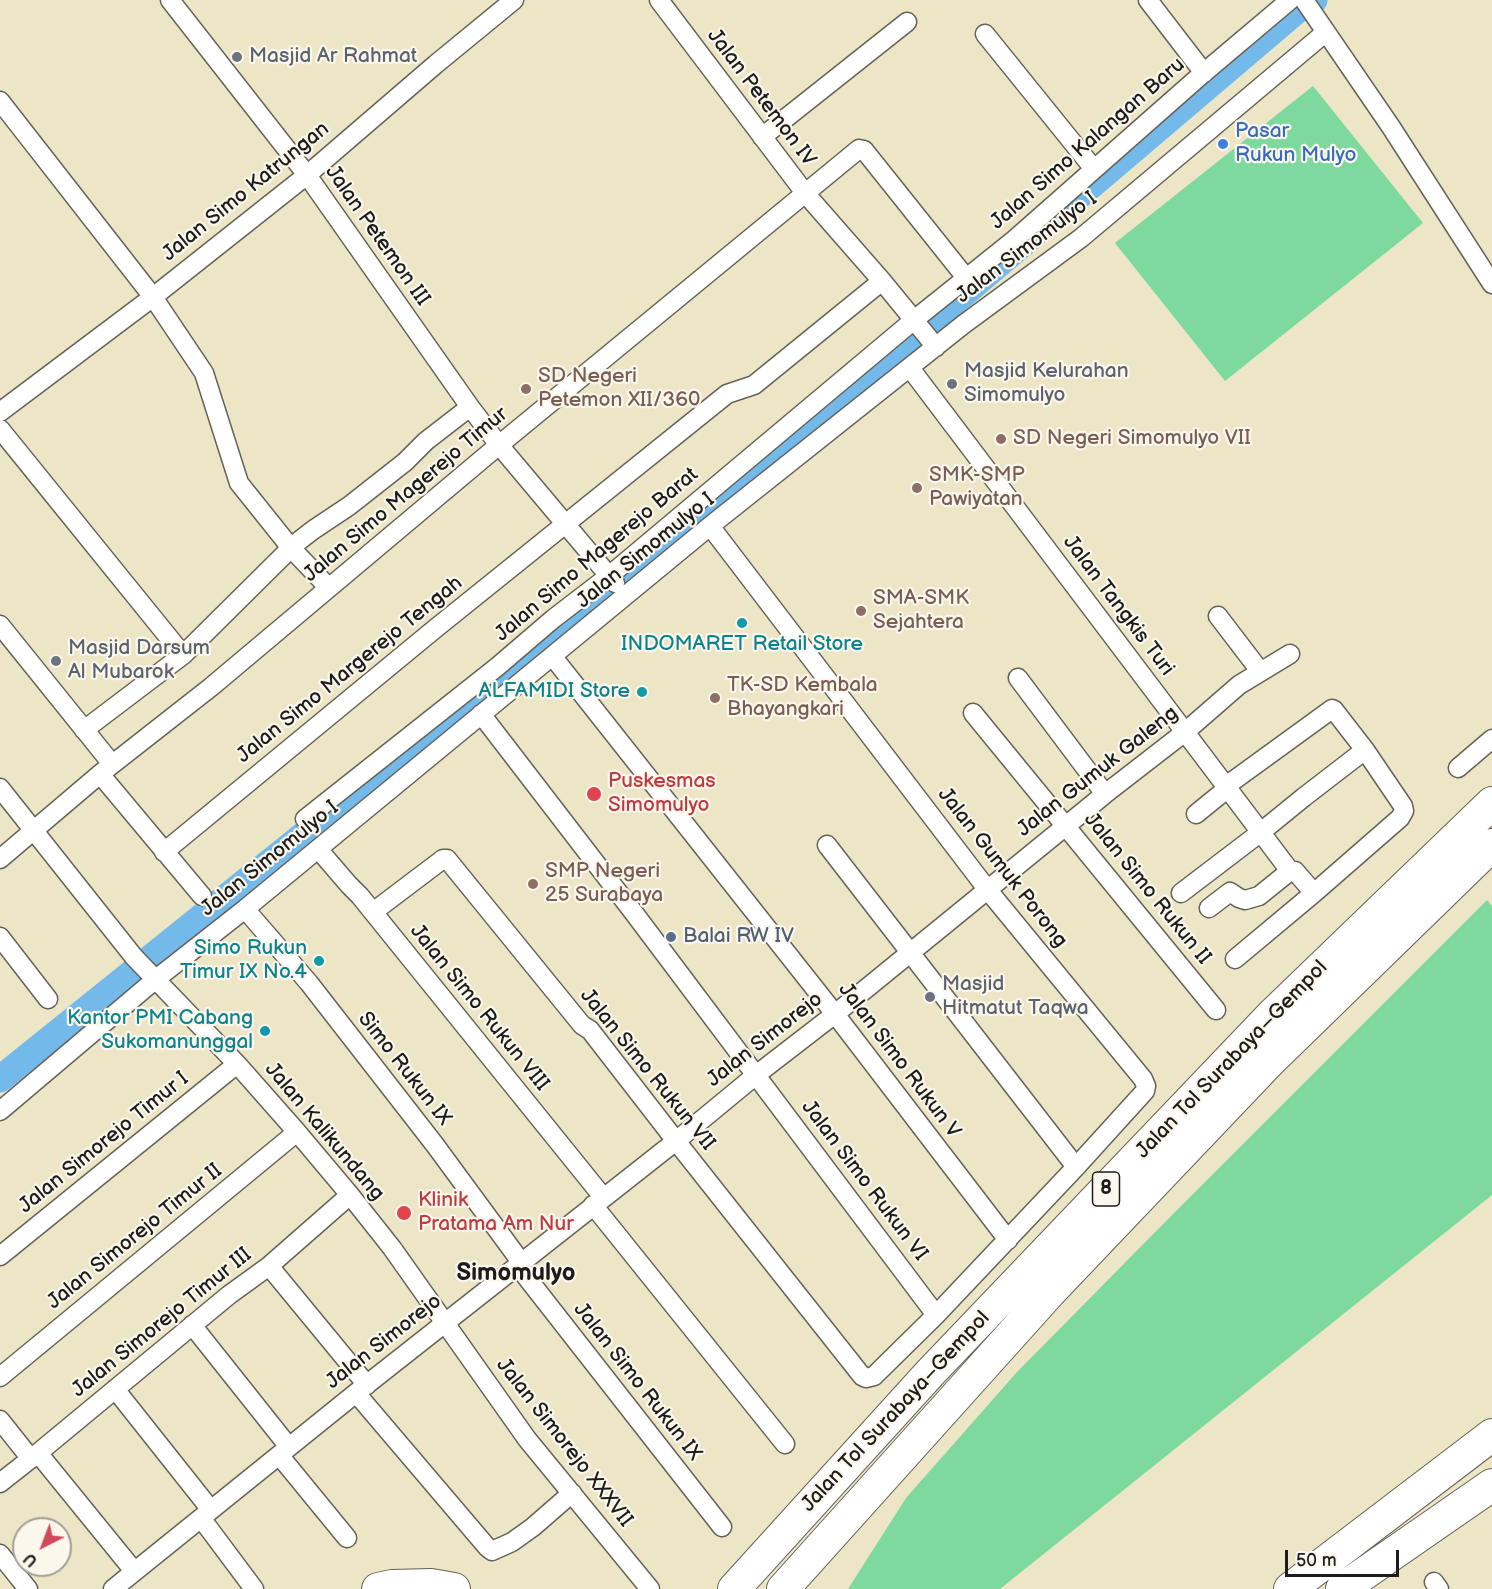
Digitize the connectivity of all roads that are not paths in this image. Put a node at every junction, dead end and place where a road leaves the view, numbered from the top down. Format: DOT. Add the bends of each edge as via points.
graph roads {
  1 [pos="170,0"];
  2 [pos="514,0"];
  3 [pos="659,0"];
  4 [pos="1148,0"];
  5 [pos="1290,0"];
  6 [pos="1304,0"];
  7 [pos="908,22"];
  8 [pos="1323,28"];
  9 [pos="986,34"];
  10 [pos="1204,73"];
  11 [pos="0,100"];
  12 [pos="762,137"];
  13 [pos="1094,169"];
  14 [pos="307,175"];
  15 [pos="805,194"];
  16 [pos="967,279"];
  17 [pos="882,281"];
  18 [pos="1492,284"];
  19 [pos="153,297"];
  20 [pos="915,322"];
  21 [pos="933,343"];
  22 [pos="910,368"];
  23 [pos="470,407"];
  24 [pos="0,412"];
  25 [pos="0,429"];
  26 [pos="499,445"];
  27 [pos="565,525"];
  28 [pos="710,526"];
  29 [pos="291,548"];
  30 [pos="610,577"];
  31 [pos="329,588"];
  32 [pos="625,595"];
  33 [pos="1218,616"];
  34 [pos="0,625"];
  35 [pos="1290,654"];
  36 [pos="183,655"];
  37 [pos="553,657"];
  38 [pos="1260,671"];
  39 [pos="1018,678"];
  40 [pos="973,713"];
  41 [pos="481,714"];
  42 [pos="84,730"];
  43 [pos="1185,732"];
  44 [pos="1492,739"];
  45 [pos="1365,750"];
  46 [pos="1458,768"];
  47 [pos="106,769"];
  48 [pos="1227,787"];
  49 [pos="0,788"];
  50 [pos="1105,794"];
  51 [pos="1492,803"];
  52 [pos="1196,814"];
  53 [pos="305,819"];
  54 [pos="1066,826"];
  55 [pos="34,829"];
  56 [pos="1261,832"];
  57 [pos="827,845"];
  58 [pos="1492,845"];
  59 [pos="318,849"];
  60 [pos="164,852"];
  61 [pos="1,854"];
  62 [pos="1290,871"];
  63 [pos="987,889"];
  64 [pos="1181,893"];
  65 [pos="1314,893"];
  66 [pos="202,896"];
  67 [pos="1209,908"];
  68 [pos="245,909"];
  69 [pos="374,912"];
  70 [pos="0,937"];
  71 [pos="910,953"];
  72 [pos="1235,959"];
  73 [pos="148,971"];
  74 [pos="48,999"];
  75 [pos="1216,1010"];
  76 [pos="835,1014"];
  77 [pos="237,1064"];
  78 [pos="756,1075"];
  79 [pos="0,1111"];
  80 [pos="297,1132"];
  81 [pos="676,1141"];
  82 [pos="1076,1167"];
  83 [pos="350,1195"];
  84 [pos="598,1201"];
  85 [pos="1008,1240"];
  86 [pos="0,1256"];
  87 [pos="519,1264"];
  88 [pos="269,1266"];
  89 [pos="936,1315"];
  90 [pos="444,1323"];
  91 [pos="192,1325"];
  92 [pos="0,1377"];
  93 [pos="869,1378"];
  94 [pos="115,1389"];
  95 [pos="362,1389"];
  96 [pos="0,1420"];
  97 [pos="1492,1435"];
  98 [pos="785,1444"];
  99 [pos="284,1451"];
  100 [pos="35,1456"];
  101 [pos="0,1483"];
  102 [pos="1492,1485"];
  103 [pos="572,1493"];
  104 [pos="206,1514"];
  105 [pos="722,1527"];
  106 [pos="347,1538"];
  107 [pos="817,1551"];
  108 [pos="0,1554"];
  109 [pos="123,1583"];
  110 [pos="28,1589"];
  111 [pos="254,1589"];
  112 [pos="378,1589"];
  113 [pos="454,1589"];
  114 [pos="650,1589"];
  115 [pos="734,1589"];
  116 [pos="783,1589"];
  117 [pos="810,1589"];
  118 [pos="1290,1589"];
  119 [pos="1342,1589"];
  1 -- 14 [label="street, Jalan Petemon III"];
  2 -- 14 [label="street, Jalan Simo Katrungan"];
  3 -- 12 [label="street, Jalan Petemon IV"];
  4 -- 10 [label="street"];
  5 -- 10 [label="street, Jalan Simo Kalangan Baru"];
  6 -- 8 [label="street"];
  7 -- 12 [label="street"];
  8 -- 18 [label="street"];
  8 -- 21 [label="street, Jalan Simomulyo I" via="1081,238"];
  9 -- 13 [label="street"];
  10 -- 13 [label="street, Jalan Simo Kalangan Baru"];
  11 -- 19 [label="street"];
  12 -- 15 [label="street, Jalan Petemon IV"];
  13 -- 16 [label="street, Jalan Simo Kalangan Baru"];
  14 -- 19 [label="street, Jalan Simo Katrungan"];
  14 -- 23 [label="street, Jalan Petemon III"];
  15 -- 16 [label="street, Jalan Simo Magerejo Timur" via="862,148"];
  15 -- 17 [label="street, Jalan Petemon IV"];
  15 -- 26 [label="street, Jalan Simo Magerejo Timur"];
  16 -- 20 [label="street, Jalan Simo Kalangan Baru"];
  17 -- 20 [label="street, Jalan Petemon IV"];
  17 -- 27 [label="street, Jalan Simo Margerejo Tengah" via="754,385 727,394"];
  19 -- 24 [label="street, Jalan Simo Katrungan"];
  19 -- 29 [label="street" via="204,373 238,483"];
  20 -- 21 [label="street, Jalan Petemon IV"];
  20 -- 30 [label="street, Jalan Simo Magerejo Barat"];
  21 -- 22 [label="street, Jalan Simomulyo I"];
  22 -- 28 [label="street, Jalan Simomulyo I"];
  22 -- 43 [label="street, Jalan Tangkis Turi"];
  23 -- 26 [label="street, Jalan Petemon III"];
  23 -- 29 [label="street"];
  25 -- 36 [label="street"];
  26 -- 27 [label="street, Jalan Petemon III"];
  26 -- 31 [label="street, Jalan Simo Magerejo Timur"];
  27 -- 30 [label="street, Jalan Petemon III"];
  27 -- 60 [label="street, Jalan Simo Margerejo Tengah"];
  28 -- 32 [label="street, Jalan Simomulyo I"];
  28 -- 63 [label="street, Jalan Gumuk Porong"];
  29 -- 31 [label="street"];
  29 -- 36 [label="street"];
  30 -- 32 [label="street, Jalan Petemon III"];
  30 -- 53 [label="street, Jalan Simo Magerejo Barat"];
  31 -- 47 [label="street, Jalan Simo Magerejo Timur"];
  32 -- 37 [label="street, Jalan Simomulyo I"];
  33 -- 38 [label="street"];
  34 -- 42 [label="street"];
  35 -- 38 [label="street, Jalan Gumuk Galeng"];
  36 -- 42 [label="street"];
  37 -- 41 [label="street, Jalan Simomulyo I"];
  37 -- 76 [label="street, Jalan Simo Rukun V"];
  38 -- 43 [label="street, Jalan Gumuk Galeng"];
  39 -- 50 [label="street"];
  40 -- 54 [label="street, Jalan Simo Rukun II"];
  41 -- 59 [label="street, Jalan Simomulyo I"];
  41 -- 78 [label="street, Jalan Simo Rukun VI"];
  42 -- 47 [label="street"];
  43 -- 48 [label="street, Jalan Tangkis Turi"];
  43 -- 50 [label="street, Jalan Gumuk Galeng"];
  44 -- 46 [label="street"];
  45 -- 48 [label="street" via="1332,709"];
  45 -- 56 [label="street"];
  45 -- 65 [label="street" via="1404,811"];
  47 -- 55 [label="street, Jalan Simo Magerejo Timur"];
  47 -- 60 [label="street"];
  48 -- 52 [label="street"];
  48 -- 56 [label="street, Jalan Tangkis Turi"];
  49 -- 55 [label="street, Jalan Kalikundang"];
  50 -- 54 [label="street, Jalan Gumuk Galeng"];
  51 -- 115 [label="highway, Jalan Tol Surabaya–Gempol / 8" via="1256,1032 930,1373"];
  54 -- 63 [label="street, Jalan Gumuk Galeng"];
  54 -- 75 [label="street, Jalan Simo Rukun II"];
  55 -- 61 [label="street, Jalan Simo Magerejo Timur"];
  55 -- 73 [label="street, Jalan Kalikundang"];
  56 -- 62 [label="street, Jalan Tangkis Turi"];
  56 -- 64 [label="street"];
  57 -- 71 [label="street"];
  58 -- 107 [label="highway, Jalan Tol Surabaya–Gempol / 8" via="1262,1069 1050,1292"];
  59 -- 68 [label="street, Jalan Simomulyo I"];
  59 -- 69 [label="street, Jalan Simo Rukun VIII"];
  60 -- 66 [label="street"];
  62 -- 65 [label="street, Jalan Tangkis Turi" via="1296,872"];
  62 -- 67 [label="street" via="1259,896 1245,900 1230,892"];
  63 -- 71 [label="street, Jalan Gumuk Galeng"];
  63 -- 82 [label="street, Jalan Gumuk Porong" via="1146,1086"];
  65 -- 72 [label="street"];
  68 -- 73 [label="street, Jalan Simomulyo I"];
  68 -- 87 [label="street, Simo Rukun IX" via="309,983 435,1145"];
  69 -- 81 [label="street, Jalan Simo Rukun VII" via="447,859 590,1030"];
  69 -- 84 [label="street, Jalan Simo Rukun VIII"];
  70 -- 74 [label="street"];
  71 -- 76 [label="street, Jalan Simorejo"];
  71 -- 82 [label="street"];
  73 -- 77 [label="street, Jalan Kalikundang"];
  73 -- 79 [label="street, Jalan Simomulyo I"];
  76 -- 78 [label="street, Jalan Simorejo"];
  76 -- 85 [label="street, Jalan Simo Rukun V"];
  77 -- 80 [label="street, Jalan Kalikundang"];
  77 -- 86 [label="street, Jalan Simorejo Timur I"];
  78 -- 81 [label="street, Jalan Simorejo"];
  78 -- 89 [label="street, Jalan Simo Rukun VI"];
  80 -- 83 [label="street, Jalan Kalikundang"];
  80 -- 92 [label="street, Jalan Simorejo Timur II"];
  81 -- 84 [label="street, Jalan Simorejo"];
  81 -- 93 [label="street, Jalan Simo Rukun VII" via="862,1376"];
  82 -- 85 [label="street, Jalan Gumuk Porong"];
  83 -- 88 [label="street, Jalan Simorejo Timur III"];
  83 -- 90 [label="street, Jalan Kalikundang"];
  84 -- 87 [label="street, Jalan Simorejo"];
  84 -- 98 [label="street, Jalan Simo Rukun VIII"];
  85 -- 89 [label="street, Jalan Gumuk Porong"];
  87 -- 90 [label="street, Jalan Simorejo"];
  87 -- 105 [label="street, Jalan Simo Rukun IX"];
  88 -- 91 [label="street, Jalan Simorejo Timur III"];
  88 -- 95 [label="street"];
  89 -- 93 [label="street, Jalan Gumuk Porong"];
  90 -- 95 [label="street, Jalan Simorejo"];
  90 -- 103 [label="street, Jalan Simorejo XXXVII" via="527,1439"];
  91 -- 94 [label="street, Jalan Simorejo Timur III"];
  91 -- 99 [label="street"];
  94 -- 100 [label="street, Jalan Simorejo Timur III"];
  94 -- 104 [label="street"];
  95 -- 99 [label="street, Jalan Simorejo"];
  95 -- 103 [label="street" via="490,1550 512,1542"];
  96 -- 100 [label="street"];
  97 -- 118 [label="highway"];
  99 -- 104 [label="street, Jalan Simorejo"];
  99 -- 106 [label="street"];
  100 -- 101 [label="street, Jalan Simorejo Timur III"];
  100 -- 109 [label="street"];
  102 -- 119 [label="highway"];
  103 -- 114 [label="street, Jalan Simorejo XXXVII"];
  104 -- 109 [label="street, Jalan Simorejo"];
  104 -- 111 [label="street"];
  107 -- 116 [label="highway, Jalan Tol Surabaya–Gempol / 8"];
  107 -- 117 [label="highway"];
  108 -- 110 [label="street"];
  112 -- 113 [label="highway" via="432,1585"];
}
